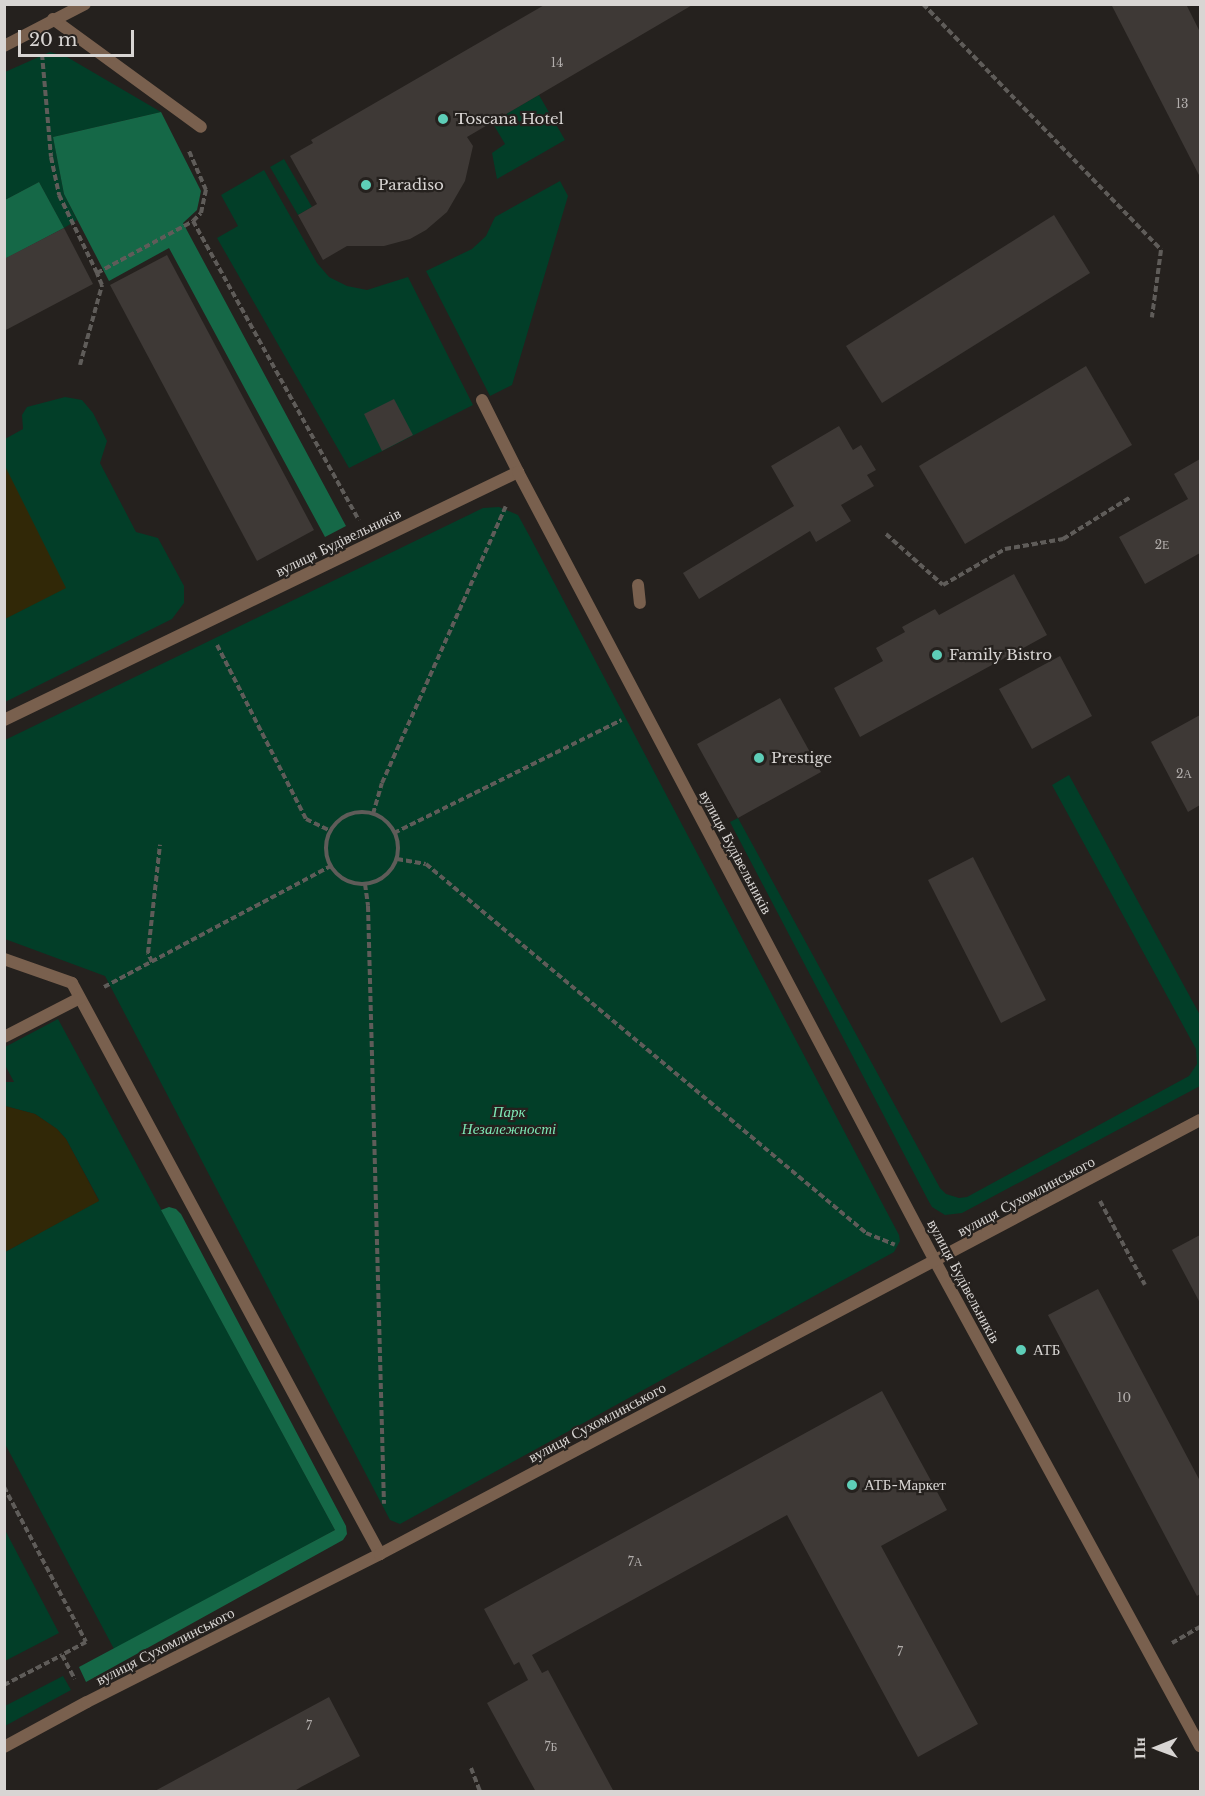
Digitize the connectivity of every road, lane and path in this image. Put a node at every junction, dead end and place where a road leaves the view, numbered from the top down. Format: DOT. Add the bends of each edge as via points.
graph roads {
  1 [pos="85,4"];
  2 [pos="923,4"];
  3 [pos="53,19"];
  4 [pos="4,46"];
  5 [pos="201,127"];
  6 [pos="184,142"];
  7 [pos="193,221"];
  8 [pos="97,273"];
  9 [pos="1152,317"];
  10 [pos="80,365"];
  11 [pos="482,400"];
  12 [pos="518,472"];
  13 [pos="1129,498"];
  14 [pos="886,534"];
  15 [pos="372,543"];
  16 [pos="638,585"];
  17 [pos="640,603"];
  18 [pos="206,623"];
  19 [pos="644,709"];
  20 [pos="4,720"];
  21 [pos="373,814"];
  22 [pos="331,831"];
  23 [pos="394,833"];
  24 [pos="160,845"];
  25 [pos="397,859"];
  26 [pos="331,866"];
  27 [pos="365,884"];
  28 [pos="4,959"];
  29 [pos="152,962"];
  30 [pos="80,998"];
  31 [pos="4,1037"];
  32 [pos="1200,1120"];
  33 [pos="1089,1179"];
  34 [pos="935,1261"];
  35 [pos="1145,1285"];
  36 [pos="4,1487"];
  37 [pos="380,1554"];
  38 [pos="62,1655"];
  39 [pos="71,1672"];
  40 [pos="4,1685"];
  41 [pos="1200,1746"];
  42 [pos="4,1747"];
  43 [pos="471,1768"];
  44 [pos="480,1791"];
  1 -- 3 [label="street"];
  2 -- 9 [label="path" via="1161,250"];
  3 -- 4 [label="street"];
  3 -- 5 [label="street"];
  3 -- 8 [label="path" via="42,56 53,170 63,208"];
  6 -- 7 [label="path" via="206,190 201,213"];
  7 -- 8 [label="path"];
  7 -- 15 [label="path"];
  8 -- 10 [label="path" via="102,285"];
  11 -- 12 [label="street"];
  12 -- 15 [label="street, вулиця Будівельників"];
  12 -- 19 [label="street, вулиця Будівельників"];
  12 -- 21 [label="path" via="497,531 382,783"];
  13 -- 14 [label="path" via="1063,539 1005,549 944,585"];
  15 -- 18 [label="street, вулиця Будівельників"];
  16 -- 17 [label="street"];
  18 -- 20 [label="street, вулиця Будівельників"];
  18 -- 22 [label="path" via="306,819"];
  19 -- 23 [label="path"];
  19 -- 34 [label="street, вулиця Будівельників"];
  21 -- 22 [label="path" via="358,812 345,816"];
  21 -- 23 [label="path" via="385,820"];
  22 -- 26 [label="path" via="326,852"];
  23 -- 25 [label="path"];
  24 -- 29 [label="path" via="148,953"];
  25 -- 27 [label="path" via="379,880"];
  25 -- 34 [label="path" via="426,864 866,1233"];
  26 -- 27 [label="path" via="339,876"];
  26 -- 29 [label="path"];
  27 -- 37 [label="path" via="385,1494"];
  28 -- 30 [label="street" via="72,983"];
  29 -- 30 [label="path"];
  30 -- 31 [label="street"];
  30 -- 37 [label="street"];
  32 -- 33 [label="street, вулиця Сухомлинського"];
  33 -- 34 [label="street, вулиця Сухомлинського"];
  33 -- 35 [label="path"];
  34 -- 37 [label="street, вулиця Сухомлинського"];
  34 -- 41 [label="street, вулиця Будівельників"];
  36 -- 38 [label="path" via="86,1642"];
  37 -- 42 [label="street, вулиця Сухомлинського"];
  38 -- 39 [label="path"];
  38 -- 40 [label="path"];
  43 -- 44 [label="path"];
}
